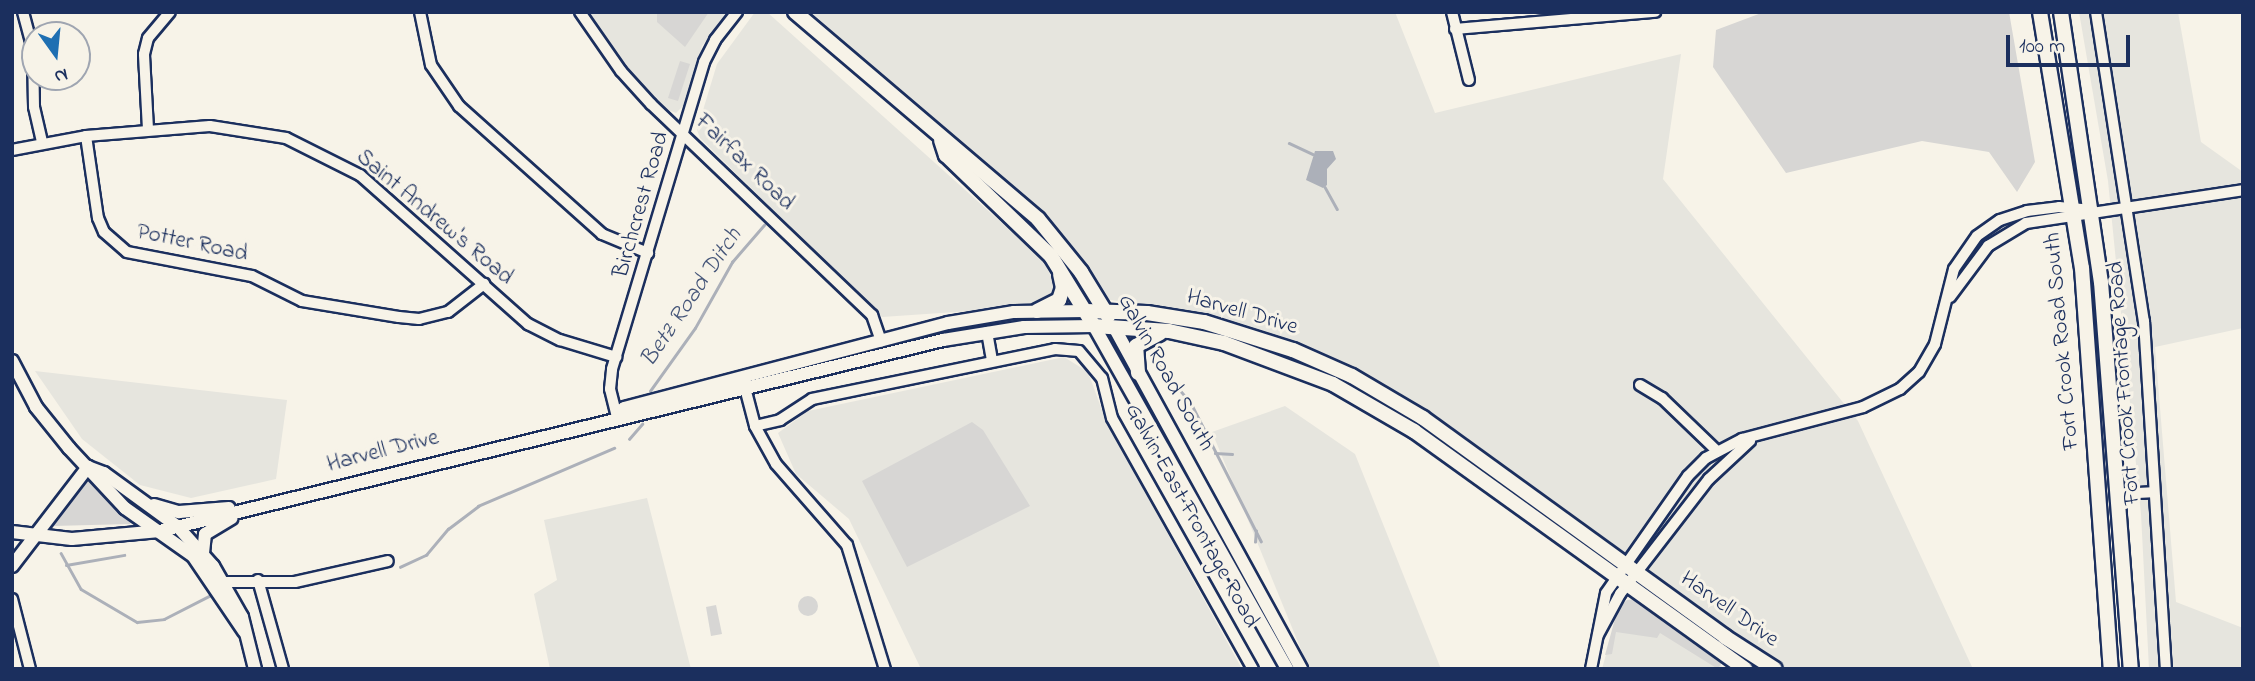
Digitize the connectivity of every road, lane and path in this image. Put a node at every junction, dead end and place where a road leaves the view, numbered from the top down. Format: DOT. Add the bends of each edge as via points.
graph roads {
  1 [pos="23,12"];
  2 [pos="170,12"];
  3 [pos="421,12"];
  4 [pos="580,12"];
  5 [pos="737,12"];
  6 [pos="795,12"];
  7 [pos="1452,12"];
  8 [pos="1656,12"];
  9 [pos="2040,12"];
  10 [pos="2061,12"];
  11 [pos="2095,12"];
  12 [pos="1647,13"];
  13 [pos="1455,29"];
  14 [pos="1469,80"];
  15 [pos="148,129"];
  16 [pos="684,131"];
  17 [pos="86,136"];
  18 [pos="941,140"];
  19 [pos="42,143"];
  20 [pos="12,150"];
  21 [pos="2243,190"];
  22 [pos="2128,206"];
  23 [pos="2093,210"];
  24 [pos="2075,212"];
  25 [pos="648,253"];
  26 [pos="1058,266"];
  27 [pos="484,284"];
  28 [pos="1949,298"];
  29 [pos="1105,310"];
  30 [pos="1037,311"];
  31 [pos="1086,311"];
  32 [pos="1094,326"];
  33 [pos="1114,327"];
  34 [pos="1169,331"];
  35 [pos="987,332"];
  36 [pos="881,341"];
  37 [pos="616,357"];
  38 [pos="12,361"];
  39 [pos="992,361"];
  40 [pos="1138,373"];
  41 [pos="743,381"];
  42 [pos="1640,385"];
  43 [pos="617,417"];
  44 [pos="755,426"];
  45 [pos="1762,433"];
  46 [pos="1716,450"];
  47 [pos="88,467"];
  48 [pos="2152,492"];
  49 [pos="2118,494"];
  50 [pos="136,496"];
  51 [pos="247,509"];
  52 [pos="178,527"];
  53 [pos="160,531"];
  54 [pos="12,532"];
  55 [pos="39,537"];
  56 [pos="203,554"];
  57 [pos="388,561"];
  58 [pos="1625,565"];
  59 [pos="12,566"];
  60 [pos="1639,574"];
  61 [pos="258,580"];
  62 [pos="224,582"];
  63 [pos="1622,582"];
  64 [pos="12,599"];
  65 [pos="244,631"];
  66 [pos="30,669"];
  67 [pos="255,669"];
  68 [pos="283,669"];
  69 [pos="885,669"];
  70 [pos="1253,669"];
  71 [pos="1287,669"];
  72 [pos="1301,669"];
  73 [pos="1591,669"];
  74 [pos="1745,669"];
  75 [pos="1775,669"];
  76 [pos="2111,669"];
  77 [pos="2131,669"];
  78 [pos="2166,669"];
  1 -- 19 [label="street" via="33,49 34,107"];
  2 -- 15 [label="street" via="148,38 144,54"];
  3 -- 25 [label="street" via="431,65 459,106 603,234"];
  4 -- 16 [label="street, Fairfax Road" via="621,71"];
  5 -- 16 [label="street, Birchcrest Road" via="709,51"];
  6 -- 18 [label="main road, Galvin Road South"];
  7 -- 13 [label="street"];
  8 -- 12 [label="street"];
  9 -- 24 [label="main road, Fort Crook Road South"];
  10 -- 23 [label="main road, Fort Crook Road South"];
  11 -- 22 [label="street, Fort Crook Frontage Road"];
  12 -- 13 [label="street"];
  13 -- 14 [label="street"];
  15 -- 17 [label="street, Saint Andrew's Road"];
  15 -- 27 [label="street, Saint Andrew's Road" via="251,129 329,156 360,175"];
  16 -- 25 [label="street, Birchcrest Road"];
  16 -- 36 [label="street, Fairfax Road" via="872,315"];
  17 -- 19 [label="street, Saint Andrew's Road"];
  17 -- 27 [label="street, Potter Road" via="98,218 104,232 127,251 252,276 302,301 419,319 448,312"];
  18 -- 26 [label="main road, Galvin Road South" via="946,155 1034,237"];
  18 -- 29 [label="main road, Galvin Road South" via="956,146 1038,219 1082,272"];
  19 -- 20 [label="street, Saint Andrew's Road"];
  21 -- 22 [label="street"];
  22 -- 23 [label="street"];
  22 -- 48 [label="street, Fort Crook Frontage Road" via="2144,321"];
  23 -- 24 [label="street"];
  23 -- 49 [label="main road, Fort Crook Road South"];
  24 -- 28 [label="street" via="2000,235"];
  24 -- 28 [label="street" via="2027,211 1988,227 1958,258"];
  24 -- 76 [label="main road, Fort Crook Road South"];
  25 -- 37 [label="street, Birchcrest Road"];
  26 -- 30 [label="main road" via="1062,294 1055,304"];
  26 -- 31 [label="main road, Galvin Road South"];
  27 -- 37 [label="street, Saint Andrew's Road" via="542,333"];
  28 -- 45 [label="street" via="1928,357 1900,389 1863,407"];
  29 -- 31 [label="main road, Harvell Drive"];
  29 -- 33 [label="main road, Galvin Road South"];
  29 -- 58 [label="main road, Harvell Drive" via="1204,322 1293,350 1352,376 1423,418"];
  30 -- 31 [label="main road, Harvell Drive"];
  30 -- 36 [label="main road, Harvell Drive" via="982,316"];
  31 -- 32 [label="main road, Galvin Road South"];
  32 -- 33 [label="main road, Harvell Drive"];
  32 -- 35 [label="main road, Harvell Drive"];
  32 -- 71 [label="main road, Galvin Road South"];
  33 -- 34 [label="main road, Harvell Drive"];
  33 -- 40 [label="main road, Galvin Road South"];
  34 -- 40 [label="main road" via="1139,342 1135,352"];
  34 -- 63 [label="main road, Harvell Drive" via="1290,365 1381,410"];
  35 -- 39 [label="street"];
  35 -- 41 [label="main road, Harvell Drive"];
  36 -- 41 [label="main road, Harvell Drive"];
  37 -- 43 [label="street, Birchcrest Road" via="610,389"];
  38 -- 47 [label="main road" via="41,414"];
  39 -- 44 [label="street, Galvin East Frontage Road" via="813,399 780,420"];
  39 -- 70 [label="street, Galvin East Frontage Road" via="1065,348 1092,361 1106,387 1112,418"];
  40 -- 72 [label="main road, Galvin Road South"];
  41 -- 43 [label="main road, Harvell Drive"];
  41 -- 44 [label="street"];
  42 -- 46 [label="street" via="1662,398"];
  43 -- 51 [label="main road, Harvell Drive"];
  44 -- 69 [label="street" via="776,464 847,545"];
  45 -- 46 [label="street"];
  45 -- 60 [label="street" via="1709,479"];
  46 -- 58 [label="street" via="1688,476"];
  47 -- 50 [label="main road"];
  47 -- 53 [label="main road" via="125,508"];
  47 -- 55 [label="main road"];
  48 -- 49 [label="street"];
  48 -- 78 [label="street, Fort Crook Frontage Road"];
  49 -- 77 [label="main road, Fort Crook Road South"];
  50 -- 51 [label="main road" via="179,512"];
  50 -- 52 [label="main road"];
  51 -- 52 [label="main road, Harvell Drive"];
  51 -- 56 [label="main road" via="205,534"];
  52 -- 53 [label="main road, Harvell Drive"];
  52 -- 56 [label="main road"];
  53 -- 55 [label="main road, Harvell Drive" via="96,538"];
  53 -- 65 [label="main road" via="193,556"];
  54 -- 55 [label="main road, Harvell Drive"];
  55 -- 59 [label="main road"];
  56 -- 62 [label="main road"];
  57 -- 61 [label="street" via="318,578"];
  58 -- 60 [label="main road, Harvell Drive"];
  58 -- 63 [label="street"];
  60 -- 63 [label="street"];
  60 -- 75 [label="main road, Harvell Drive"];
  61 -- 62 [label="street"];
  61 -- 68 [label="street"];
  62 -- 65 [label="main road"];
  63 -- 73 [label="street" via="1599,613"];
  63 -- 74 [label="main road, Harvell Drive"];
  64 -- 66 [label="street"];
  65 -- 67 [label="main road"];
}
